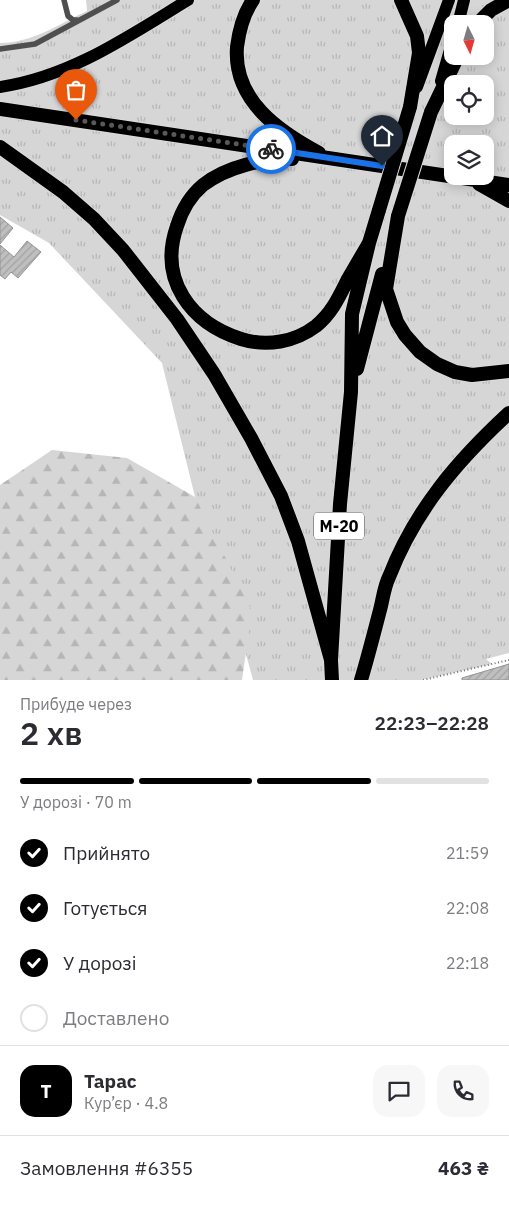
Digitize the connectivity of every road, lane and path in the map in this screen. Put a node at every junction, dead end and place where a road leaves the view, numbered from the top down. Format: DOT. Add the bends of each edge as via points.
graph roads {
  1 [pos="64,0"];
  2 [pos="117,0"];
  3 [pos="188,0"];
  4 [pos="253,0"];
  5 [pos="401,0"];
  6 [pos="449,0"];
  7 [pos="464,0"];
  8 [pos="509,0"];
  9 [pos="460,15"];
  10 [pos="486,15"];
  11 [pos="80,20"];
  12 [pos="0,49"];
  13 [pos="446,65"];
  14 [pos="454,65"];
  15 [pos="0,87"];
  16 [pos="410,107"];
  17 [pos="0,109"];
  18 [pos="432,112"];
  19 [pos="0,148"];
  20 [pos="328,158"];
  21 [pos="444,176"];
  22 [pos="494,179"];
  23 [pos="509,179"];
  24 [pos="494,183"];
  25 [pos="481,185"];
  26 [pos="509,185"];
  27 [pos="509,200"];
  28 [pos="398,216"];
  29 [pos="369,243"];
  30 [pos="509,371"];
  31 [pos="351,392"];
  32 [pos="509,413"];
  33 [pos="331,660"];
  34 [pos="509,660"];
  35 [pos="332,680"];
  36 [pos="362,680"];
  37 [pos="423,680"];
  1 -- 11 [label="lane" via="70,19"];
  2 -- 11 [label="lane"];
  3 -- 15 [label="main road" via="82,61 40,78"];
  4 -- 20 [label="highway" via="238,35 236,57 248,95 276,127"];
  5 -- 16 [label="highway" via="418,44 418,65"];
  6 -- 16 [label="main road"];
  7 -- 9 [label="main road"];
  8 -- 10 [label="highway"];
  11 -- 12 [label="lane" via="35,44"];
  13 -- 18 [label="main road"];
  14 -- 18 [label="highway"];
  16 -- 29 [label="highway, М-20, bridge"];
  17 -- 20 [label="highway"];
  18 -- 28 [label="highway, М-20, bridge"];
  19 -- 33 [label="highway" via="63,192 94,219 123,250 177,319 214,374 281,496 298,541"];
  20 -- 21 [label="highway"];
  20 -- 29 [label="highway" via="254,162 224,173 204,185 181,213 174,234 172,267 180,292 195,313 224,334 252,342 276,343 298,337 334,309"];
  22 -- 23 [label="highway"];
  24 -- 26 [label="highway"];
  25 -- 27 [label="highway"];
  28 -- 30 [label="highway" via="386,288 397,322 405,335 420,352 455,372 472,375"];
  28 -- 31 [label="highway, М-20"];
  29 -- 31 [label="highway, М-20" via="352,314"];
  31 -- 33 [label="highway, М-20" via="340,504"];
  32 -- 36 [label="highway" via="446,477 411,531 388,578"];
  33 -- 35 [label="highway, М-20"];
  34 -- 37 [label="path"];
}
